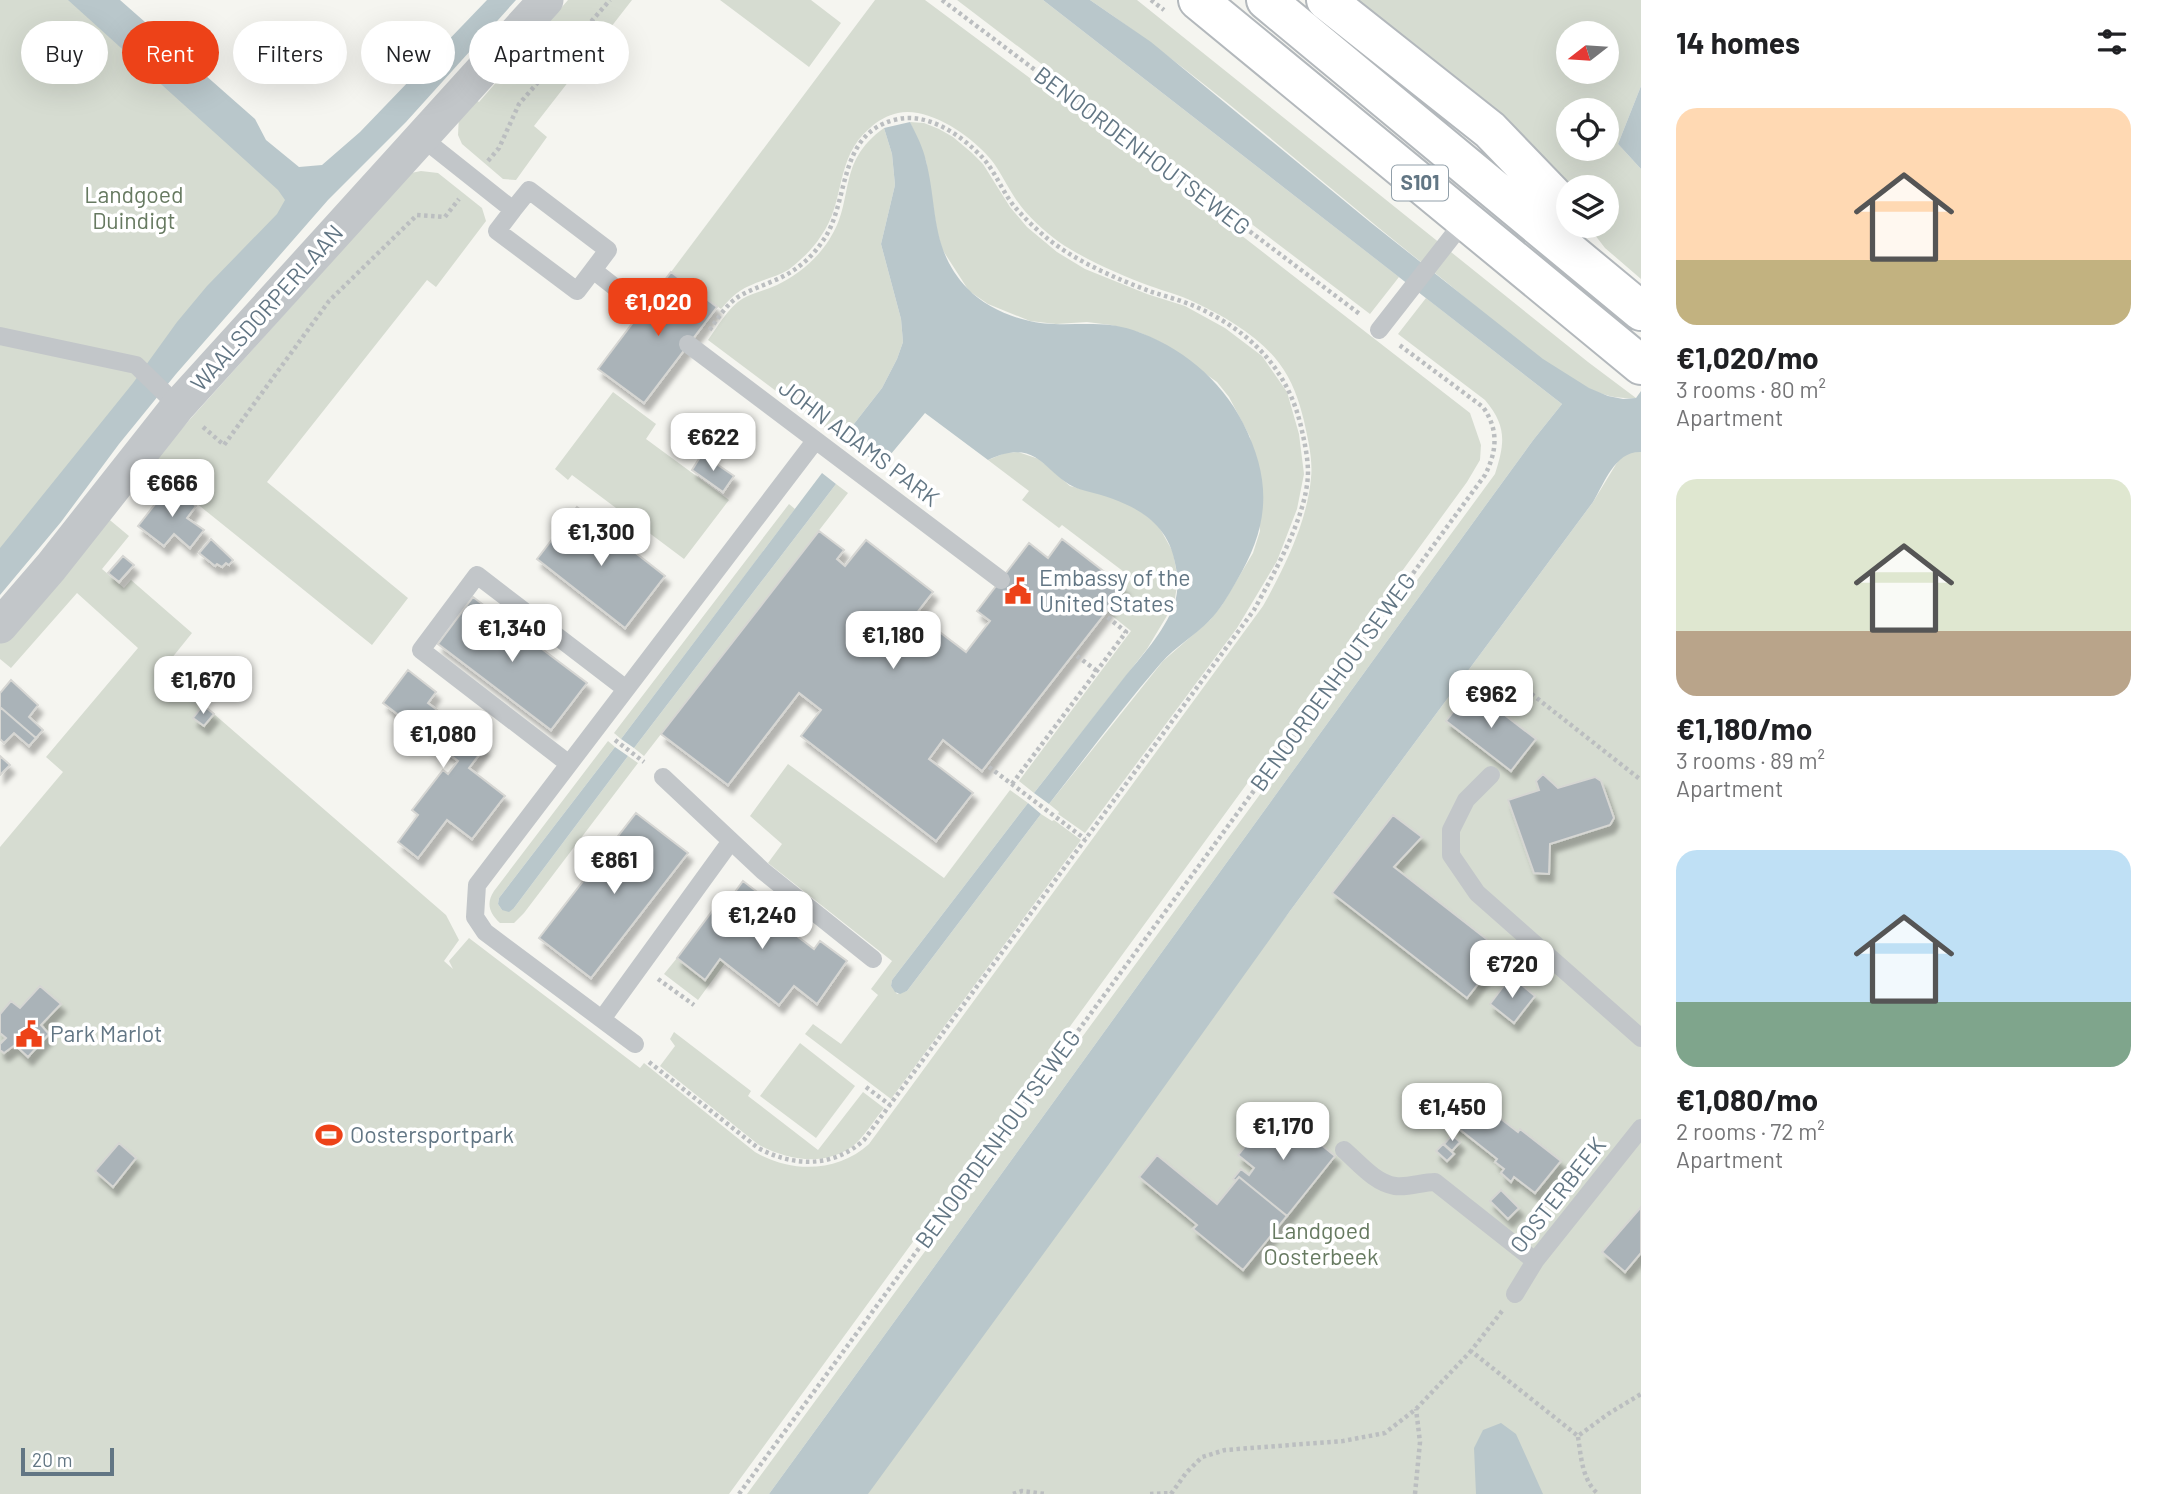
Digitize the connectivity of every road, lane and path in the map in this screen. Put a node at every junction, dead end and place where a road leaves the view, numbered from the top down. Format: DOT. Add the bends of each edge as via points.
graph roads {
  1 [pos="546,0"];
  2 [pos="610,0"];
  3 [pos="942,0"];
  4 [pos="1198,0"];
  5 [pos="1266,0"];
  6 [pos="1326,0"];
  7 [pos="421,137"];
  8 [pos="474,180"];
  9 [pos="1556,199"];
  10 [pos="513,210"];
  11 [pos="1465,220"];
  12 [pos="1589,238"];
  13 [pos="593,270"];
  14 [pos="644,310"];
  15 [pos="1641,311"];
  16 [pos="1380,330"];
  17 [pos="0,336"];
  18 [pos="691,347"];
  19 [pos="1641,365"];
  20 [pos="178,406"];
  21 [pos="815,441"];
  22 [pos="1001,580"];
  23 [pos="1106,616"];
  24 [pos="0,626"];
  25 [pos="1077,656"];
  26 [pos="1097,671"];
  27 [pos="626,689"];
  28 [pos="1514,712"];
  29 [pos="609,735"];
  30 [pos="640,758"];
  31 [pos="569,764"];
  32 [pos="989,767"];
  33 [pos="1491,775"];
  34 [pos="663,777"];
  35 [pos="1641,780"];
  36 [pos="1012,783"];
  37 [pos="1086,839"];
  38 [pos="731,841"];
  39 [pos="873,959"];
  40 [pos="641,965"];
  41 [pos="694,1005"];
  42 [pos="602,1019"];
  43 [pos="1641,1038"];
  44 [pos="635,1044"];
  45 [pos="866,1087"];
  46 [pos="890,1105"];
  47 [pos="1641,1128"];
  48 [pos="1344,1150"];
  49 [pos="1535,1261"];
  50 [pos="1515,1294"];
  51 [pos="1471,1351"];
  52 [pos="1641,1394"];
  53 [pos="1416,1409"];
  54 [pos="1578,1436"];
  55 [pos="1172,1493"];
  56 [pos="738,1494"];
  57 [pos="1013,1494"];
  58 [pos="1045,1494"];
  59 [pos="1150,1494"];
  60 [pos="1415,1494"];
  61 [pos="1598,1494"];
  1 -- 7 [label="street, WAALSDORPERLAAN"];
  2 -- 8 [label="path" via="519,104 499,148"];
  3 -- 16 [label="path, BENOORDENHOUTSEWEG"];
  4 -- 11 [label="main road, S101"];
  5 -- 15 [label="main road, S101"];
  6 -- 9 [label="main road" via="1490,130"];
  7 -- 8 [label="lane"];
  7 -- 20 [label="street, WAALSDORPERLAAN"];
  8 -- 10 [label="lane"];
  8 -- 20 [label="path" via="445,216 417,215 329,302 224,444"];
  10 -- 13 [label="lane" via="529,190 539,197 608,250"];
  10 -- 13 [label="lane" via="497,231 577,291"];
  11 -- 16 [label="lane"];
  11 -- 19 [label="main road, S101"];
  12 -- 15 [label="main road"];
  13 -- 14 [label="lane"];
  16 -- 56 [label="path, BENOORDENHOUTSEWEG" via="1483,407 1496,442 1485,475"];
  17 -- 20 [label="lane" via="135,365"];
  18 -- 21 [label="lane, JOHN ADAMS PARK"];
  18 -- 37 [label="path" via="736,298 794,272 808,258 833,223 858,146 878,127 908,117 923,118 952,132 982,157 1012,204 1067,253 1208,313 1270,359 1293,397 1308,472 1287,546 1254,610"];
  20 -- 24 [label="street, WAALSDORPERLAAN"];
  21 -- 22 [label="lane, JOHN ADAMS PARK"];
  21 -- 27 [label="lane"];
  23 -- 26 [label="path" via="1126,632"];
  25 -- 26 [label="path"];
  26 -- 36 [label="path"];
  27 -- 31 [label="lane"];
  27 -- 31 [label="lane" via="477,575 421,650"];
  28 -- 35 [label="path" via="1529,692"];
  29 -- 30 [label="path"];
  31 -- 42 [label="lane" via="477,885 475,917 485,932"];
  32 -- 36 [label="path"];
  33 -- 43 [label="lane" via="1466,800 1451,830 1451,855 1477,892"];
  34 -- 38 [label="lane"];
  36 -- 37 [label="path"];
  37 -- 46 [label="path"];
  38 -- 39 [label="lane"];
  38 -- 40 [label="lane"];
  40 -- 41 [label="path"];
  40 -- 42 [label="lane"];
  42 -- 44 [label="lane"];
  44 -- 46 [label="path" via="645,1060 758,1148 792,1162 824,1161 854,1149"];
  45 -- 46 [label="path"];
  47 -- 49 [label="lane, OOSTERBEEK"];
  48 -- 49 [label="lane" via="1380,1181 1396,1186 1435,1182"];
  49 -- 50 [label="lane, OOSTERBEEK"];
  50 -- 51 [label="path"];
  51 -- 53 [label="path"];
  51 -- 54 [label="path"];
  52 -- 54 [label="path"];
  53 -- 55 [label="path" via="1385,1433 1343,1441 1225,1450 1202,1457"];
  53 -- 60 [label="path" via="1420,1442"];
  54 -- 61 [label="path" via="1582,1467"];
  55 -- 59 [label="path"];
  57 -- 58 [label="path"];
}
